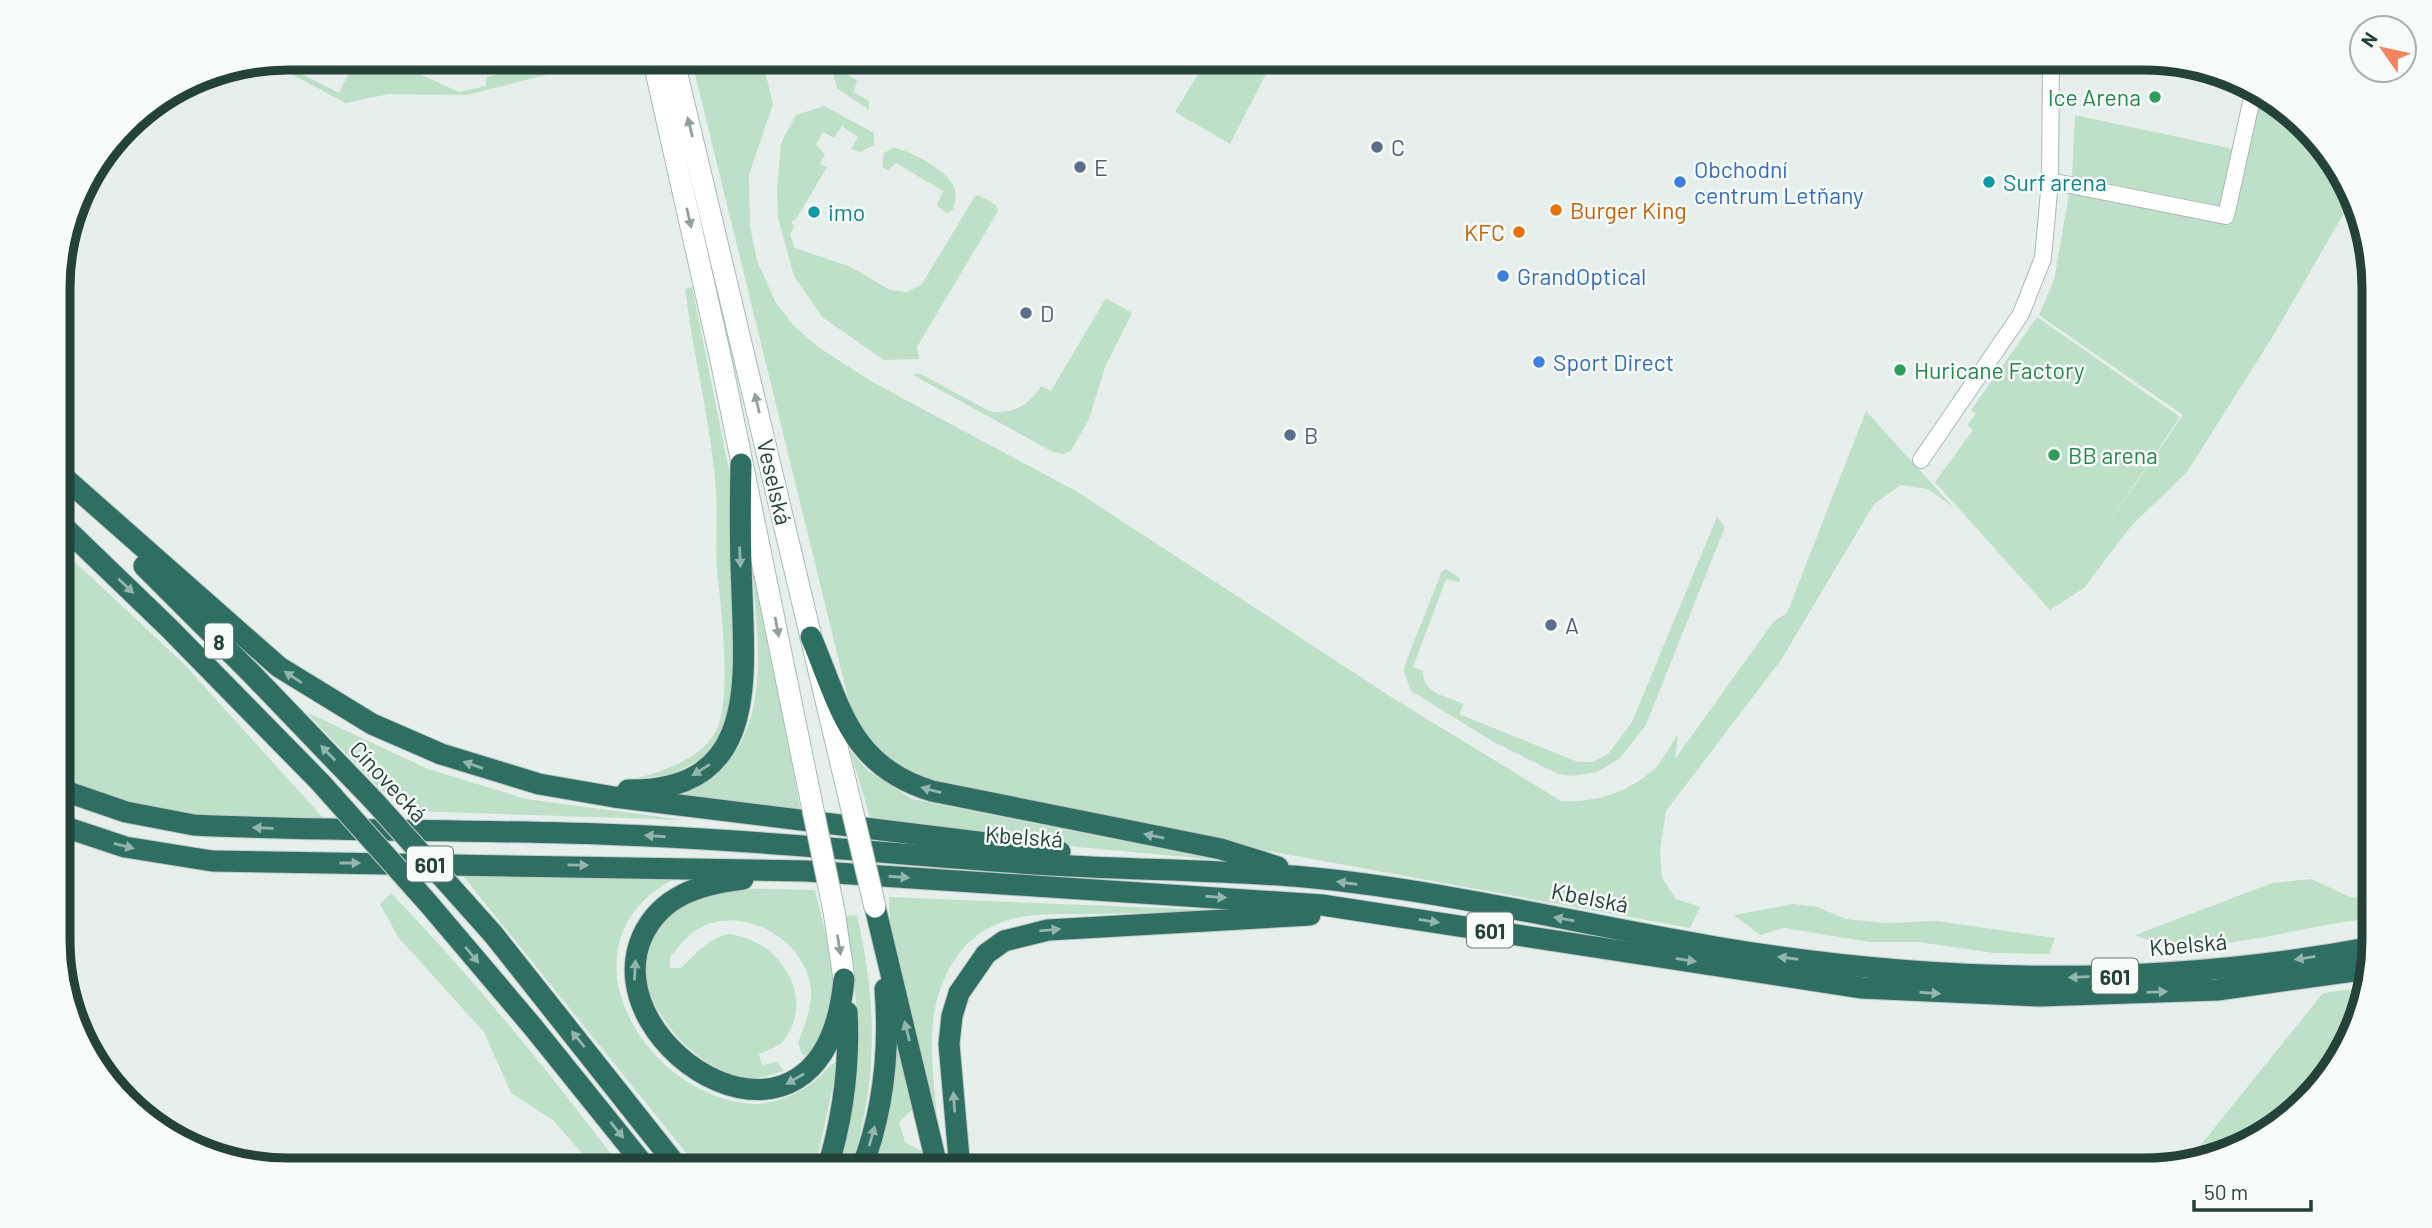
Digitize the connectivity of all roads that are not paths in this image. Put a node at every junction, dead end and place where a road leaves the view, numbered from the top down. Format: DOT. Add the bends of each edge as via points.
graph roads {
  1 [pos="656,70"];
  2 [pos="676,70"];
  3 [pos="2051,70"];
  4 [pos="2252,99"];
  5 [pos="2050,181"];
  6 [pos="1921,460"];
  7 [pos="741,464"];
  8 [pos="70,483"];
  9 [pos="70,495"];
  10 [pos="70,533"];
  11 [pos="811,637"];
  12 [pos="539,784"];
  13 [pos="70,793"];
  14 [pos="70,828"];
  15 [pos="1166,868"];
  16 [pos="806,871"];
  17 [pos="1308,878"];
  18 [pos="875,907"];
  19 [pos="1361,911"];
  20 [pos="2361,949"];
  21 [pos="2360,970"];
  22 [pos="845,979"];
  23 [pos="638,1158"];
  24 [pos="670,1158"];
  25 [pos="831,1158"];
  26 [pos="865,1158"];
  27 [pos="935,1158"];
  28 [pos="959,1158"];
  1 -- 7 [label="main road, Veselská, one-way"];
  11 -- 2 [label="main road, Veselská, one-way"];
  3 -- 5 [label="street"];
  4 -- 5 [label="street" via="2226,216"];
  5 -- 6 [label="street" via="2043,258 2021,314"];
  7 -- 12 [label="highway, one-way" via="745,676 741,711 724,749 696,774 661,787"];
  7 -- 22 [label="main road, Veselská, one-way, bridge"];
  12 -- 8 [label="highway, one-way" via="407,741 306,686 265,657"];
  24 -- 9 [label="highway, Cínovecká / 8, one-way, bridge" via="493,934 375,802 242,663"];
  10 -- 23 [label="highway, 8, one-way, bridge" via="320,782 533,1027"];
  17 -- 11 [label="highway, one-way" via="1221,849 932,791 902,780 878,766 854,736"];
  11 -- 18 [label="main road, Veselská, bridge"];
  12 -- 15 [label="highway, 601" via="684,807"];
  15 -- 13 [label="highway, Kbelská / 601, one-way" via="1056,866 626,835 194,825 126,812"];
  14 -- 16 [label="highway, 601, one-way" via="125,847 212,860"];
  15 -- 17 [label="highway, Kbelská / 601"];
  16 -- 19 [label="highway, Kbelská / 601, one-way"];
  22 -- 16 [label="highway, one-way" via="840,1015 824,1054 805,1074 763,1090 724,1084 693,1067 662,1038 635,990 641,940 653,918 672,900 718,882"];
  20 -- 17 [label="highway, Kbelská / 601, one-way" via="2281,962 2125,976 2022,978 1905,972 1715,947 1435,895"];
  26 -- 18 [label="highway, one-way" via="882,1102 888,1058"];
  27 -- 18 [label="highway, one-way"];
  19 -- 21 [label="highway, Kbelská / 601, one-way" via="1862,988 1949,994 2217,990"];
  28 -- 19 [label="highway, one-way" via="949,1044 952,1016 971,973 1004,941 1048,930"];
  22 -- 25 [label="highway" via="849,1054"];
}
